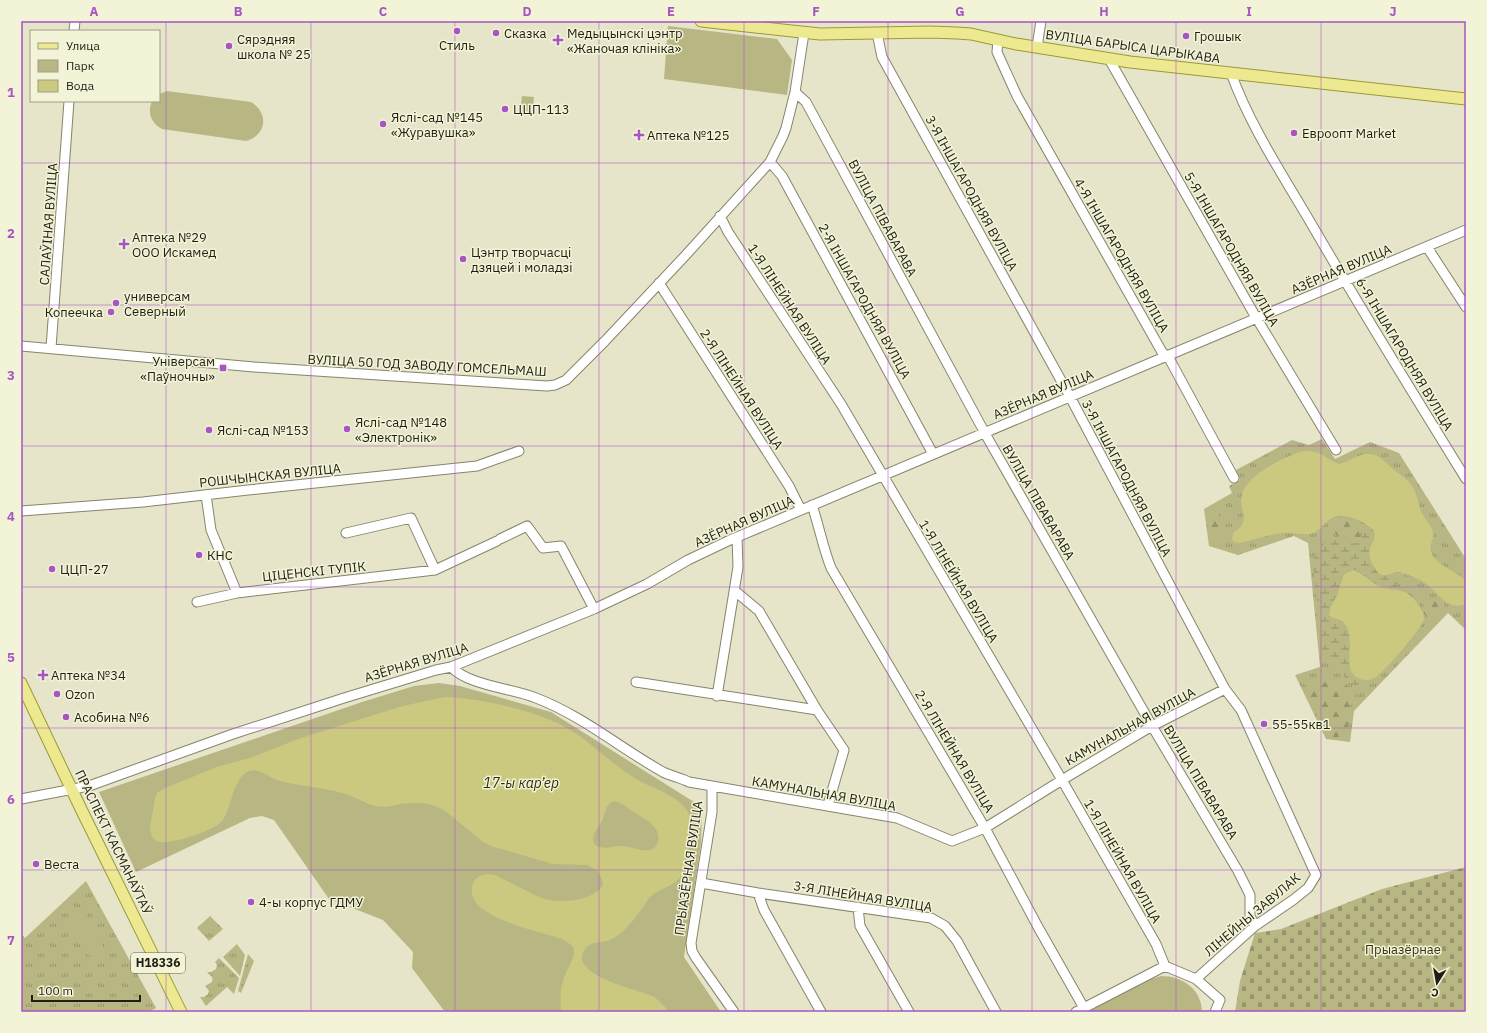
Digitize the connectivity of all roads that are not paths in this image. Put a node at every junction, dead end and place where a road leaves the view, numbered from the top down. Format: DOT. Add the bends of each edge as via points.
graph roads {
  1 [pos="702,21"];
  2 [pos="1041,21"];
  3 [pos="804,33"];
  4 [pos="877,33"];
  5 [pos="998,40"];
  6 [pos="1037,47"];
  7 [pos="1109,58"];
  8 [pos="1231,73"];
  9 [pos="795,92"];
  10 [pos="1466,99"];
  11 [pos="69,102"];
  12 [pos="770,162"];
  13 [pos="720,216"];
  14 [pos="1466,230"];
  15 [pos="1427,247"];
  16 [pos="1345,282"];
  17 [pos="659,283"];
  18 [pos="1466,307"];
  19 [pos="1257,318"];
  20 [pos="21,346"];
  21 [pos="51,348"];
  22 [pos="1167,356"];
  23 [pos="1070,398"];
  24 [pos="985,433"];
  25 [pos="1336,450"];
  26 [pos="519,451"];
  27 [pos="933,454"];
  28 [pos="882,476"];
  29 [pos="1234,478"];
  30 [pos="1466,479"];
  31 [pos="206,495"];
  32 [pos="812,505"];
  33 [pos="801,510"];
  34 [pos="21,511"];
  35 [pos="346,533"];
  36 [pos="737,537"];
  37 [pos="435,570"];
  38 [pos="735,591"];
  39 [pos="237,592"];
  40 [pos="197,602"];
  41 [pos="594,609"];
  42 [pos="451,667"];
  43 [pos="636,682"];
  44 [pos="21,683"];
  45 [pos="1225,689"];
  46 [pos="717,696"];
  47 [pos="817,710"];
  48 [pos="1152,726"];
  49 [pos="1062,780"];
  50 [pos="712,787"];
  51 [pos="72,790"];
  52 [pos="21,799"];
  53 [pos="828,805"];
  54 [pos="985,828"];
  55 [pos="1316,875"];
  56 [pos="701,883"];
  57 [pos="758,893"];
  58 [pos="858,907"];
  59 [pos="1255,926"];
  60 [pos="1165,966"];
  61 [pos="1196,979"];
  62 [pos="1080,1010"];
  63 [pos="181,1012"];
  64 [pos="734,1012"];
  65 [pos="820,1012"];
  66 [pos="909,1012"];
  67 [pos="996,1012"];
  68 [pos="1215,1012"];
  1 -- 3 [label="main road, ВУЛІЦА БАРЫСА ЦАРЫКАВА"];
  2 -- 6 [label="street"];
  3 -- 4 [label="main road, ВУЛІЦА БАРЫСА ЦАРЫКАВА"];
  3 -- 9 [label="street, ВУЛІЦА 50 ГОД ЗАВОДУ ГОМСЕЛЬМАШ"];
  4 -- 5 [label="main road, ВУЛІЦА БАРЫСА ЦАРЫКАВА" via="957,33"];
  4 -- 23 [label="street, 3-Я ІНШАГАРОДНЯЯ ВУЛІЦА" via="882,58"];
  5 -- 6 [label="main road, ВУЛІЦА БАРЫСА ЦАРЫКАВА"];
  5 -- 22 [label="street, 4-Я ІНШАГАРОДНЯЯ ВУЛІЦА" via="997,52 1017,96 1158,345"];
  6 -- 7 [label="main road, ВУЛІЦА БАРЫСА ЦАРЫКАВА"];
  7 -- 8 [label="main road, ВУЛІЦА БАРЫСА ЦАРЫКАВА"];
  7 -- 19 [label="street, 5-Я ІНШАГАРОДНЯЯ ВУЛІЦА"];
  8 -- 10 [label="main road, ВУЛІЦА БАРЫСА ЦАРЫКАВА"];
  8 -- 16 [label="street, 6-Я ІНШАГАРОДНЯЯ ВУЛІЦА" via="1239,95 1260,135"];
  9 -- 12 [label="street, ВУЛІЦА 50 ГОД ЗАВОДУ ГОМСЕЛЬМАШ" via="784,136"];
  9 -- 24 [label="street, ВУЛІЦА ПІВАВАРАВА" via="806,102"];
  11 -- 21 [label="street, САЛАЎІНАЯ ВУЛІЦА"];
  12 -- 13 [label="street, ВУЛІЦА 50 ГОД ЗАВОДУ ГОМСЕЛЬМАШ"];
  12 -- 27 [label="street, 2-Я ІНШАГАРОДНЯЯ ВУЛІЦА" via="782,176"];
  13 -- 17 [label="street, ВУЛІЦА 50 ГОД ЗАВОДУ ГОМСЕЛЬМАШ"];
  13 -- 28 [label="street, 1-Я ЛІНЕЙНАЯ ВУЛІЦА" via="841,404"];
  14 -- 15 [label="street, АЗЁРНАЯ ВУЛІЦА"];
  15 -- 16 [label="street, АЗЁРНАЯ ВУЛІЦА"];
  15 -- 18 [label="street"];
  16 -- 19 [label="street, АЗЁРНАЯ ВУЛІЦА"];
  16 -- 30 [label="street, 6-Я ІНШАГАРОДНЯЯ ВУЛІЦА"];
  17 -- 21 [label="street, ВУЛІЦА 50 ГОД ЗАВОДУ ГОМСЕЛЬМАШ" via="566,380 546,386 260,368"];
  17 -- 33 [label="street, 2-Я ЛІНЕЙНАЯ ВУЛІЦА" via="789,486"];
  19 -- 22 [label="street, АЗЁРНАЯ ВУЛІЦА"];
  19 -- 25 [label="street, 5-Я ІНШАГАРОДНЯЯ ВУЛІЦА"];
  20 -- 21 [label="street, ВУЛІЦА 50 ГОД ЗАВОДУ ГОМСЕЛЬМАШ"];
  22 -- 23 [label="street, АЗЁРНАЯ ВУЛІЦА"];
  22 -- 29 [label="street, 4-Я ІНШАГАРОДНЯЯ ВУЛІЦА"];
  23 -- 24 [label="street, АЗЁРНАЯ ВУЛІЦА"];
  23 -- 45 [label="street, 3-Я ІНШАГАРОДНЯЯ ВУЛІЦА"];
  24 -- 27 [label="street, АЗЁРНАЯ ВУЛІЦА"];
  24 -- 48 [label="street, ВУЛІЦА ПІВАВАРАВА"];
  26 -- 31 [label="street, РОШЧЫНСКАЯ ВУЛІЦА" via="477,466"];
  27 -- 28 [label="street, АЗЁРНАЯ ВУЛІЦА"];
  28 -- 32 [label="street, АЗЁРНАЯ ВУЛІЦА"];
  28 -- 49 [label="street, 1-Я ЛІНЕЙНАЯ ВУЛІЦА"];
  31 -- 34 [label="street, РОШЧЫНСКАЯ ВУЛІЦА"];
  31 -- 39 [label="street" via="211,530"];
  32 -- 33 [label="street, АЗЁРНАЯ ВУЛІЦА"];
  32 -- 54 [label="street, 2-Я ЛІНЕЙНАЯ ВУЛІЦА" via="831,568"];
  33 -- 36 [label="street, АЗЁРНАЯ ВУЛІЦА"];
  35 -- 37 [label="street" via="411,518"];
  36 -- 38 [label="street" via="738,567"];
  36 -- 41 [label="street, АЗЁРНАЯ ВУЛІЦА"];
  37 -- 39 [label="street, ЦІЦЕНСКІ ТУПІК"];
  37 -- 41 [label="street, ЦІЦЕНСКІ ТУПІК" via="527,526 543,548 561,546"];
  38 -- 46 [label="street"];
  38 -- 47 [label="street" via="759,611"];
  39 -- 40 [label="street, ЦІЦЕНСКІ ТУПІК"];
  41 -- 42 [label="street, АЗЁРНАЯ ВУЛІЦА"];
  42 -- 50 [label="street, КАМУНАЛЬНАЯ ВУЛІЦА" via="463,676 536,697 563,709 665,772 689,782"];
  42 -- 51 [label="street, АЗЁРНАЯ ВУЛІЦА" via="344,698"];
  43 -- 46 [label="street"];
  44 -- 51 [label="main road, ПРАСПЕКТ КАСМАНАЎТАЎ / Н18336"];
  45 -- 48 [label="street, КАМУНАЛЬНАЯ ВУЛІЦА"];
  45 -- 55 [label="street, 3-Я ІНШАГАРОДНЯЯ ВУЛІЦА" via="1241,710"];
  46 -- 47 [label="street"];
  47 -- 53 [label="street" via="844,750"];
  48 -- 49 [label="street, КАМУНАЛЬНАЯ ВУЛІЦА"];
  48 -- 59 [label="street, ВУЛІЦА ПІВАВАРАВА" via="1238,871 1250,895 1250,916"];
  49 -- 54 [label="street, КАМУНАЛЬНАЯ ВУЛІЦА"];
  49 -- 60 [label="street, 1-Я ЛІНЕЙНАЯ ВУЛІЦА" via="1156,944"];
  50 -- 53 [label="street, КАМУНАЛЬНАЯ ВУЛІЦА"];
  50 -- 56 [label="street, ПРЫАЗЁРНАЯ ВУЛІЦА" via="712,812"];
  51 -- 52 [label="street, АЗЁРНАЯ ВУЛІЦА"];
  51 -- 63 [label="main road, ПРАСПЕКТ КАСМАНАЎТАЎ / Н18336"];
  53 -- 54 [label="street, КАМУНАЛЬНАЯ ВУЛІЦА" via="897,818 952,841"];
  54 -- 62 [label="street, 2-Я ЛІНЕЙНАЯ ВУЛІЦА"];
  55 -- 59 [label="street, ЛІНЕЙНЫ ЗАВУЛАК" via="1308,888"];
  56 -- 57 [label="street, 3-Я ЛІНЕЙНАЯ ВУЛІЦА"];
  56 -- 64 [label="street, ПРЫАЗЁРНАЯ ВУЛІЦА" via="691,935 692,951"];
  57 -- 58 [label="street, 3-Я ЛІНЕЙНАЯ ВУЛІЦА"];
  57 -- 65 [label="street" via="764,910"];
  58 -- 66 [label="street" via="860,926"];
  58 -- 67 [label="street, 3-Я ЛІНЕЙНАЯ ВУЛІЦА" via="931,918 945,926 957,941"];
  59 -- 61 [label="street, ЛІНЕЙНЫ ЗАВУЛАК"];
  60 -- 61 [label="street"];
  60 -- 62 [label="street"];
  61 -- 68 [label="street" via="1220,1000"];
}
